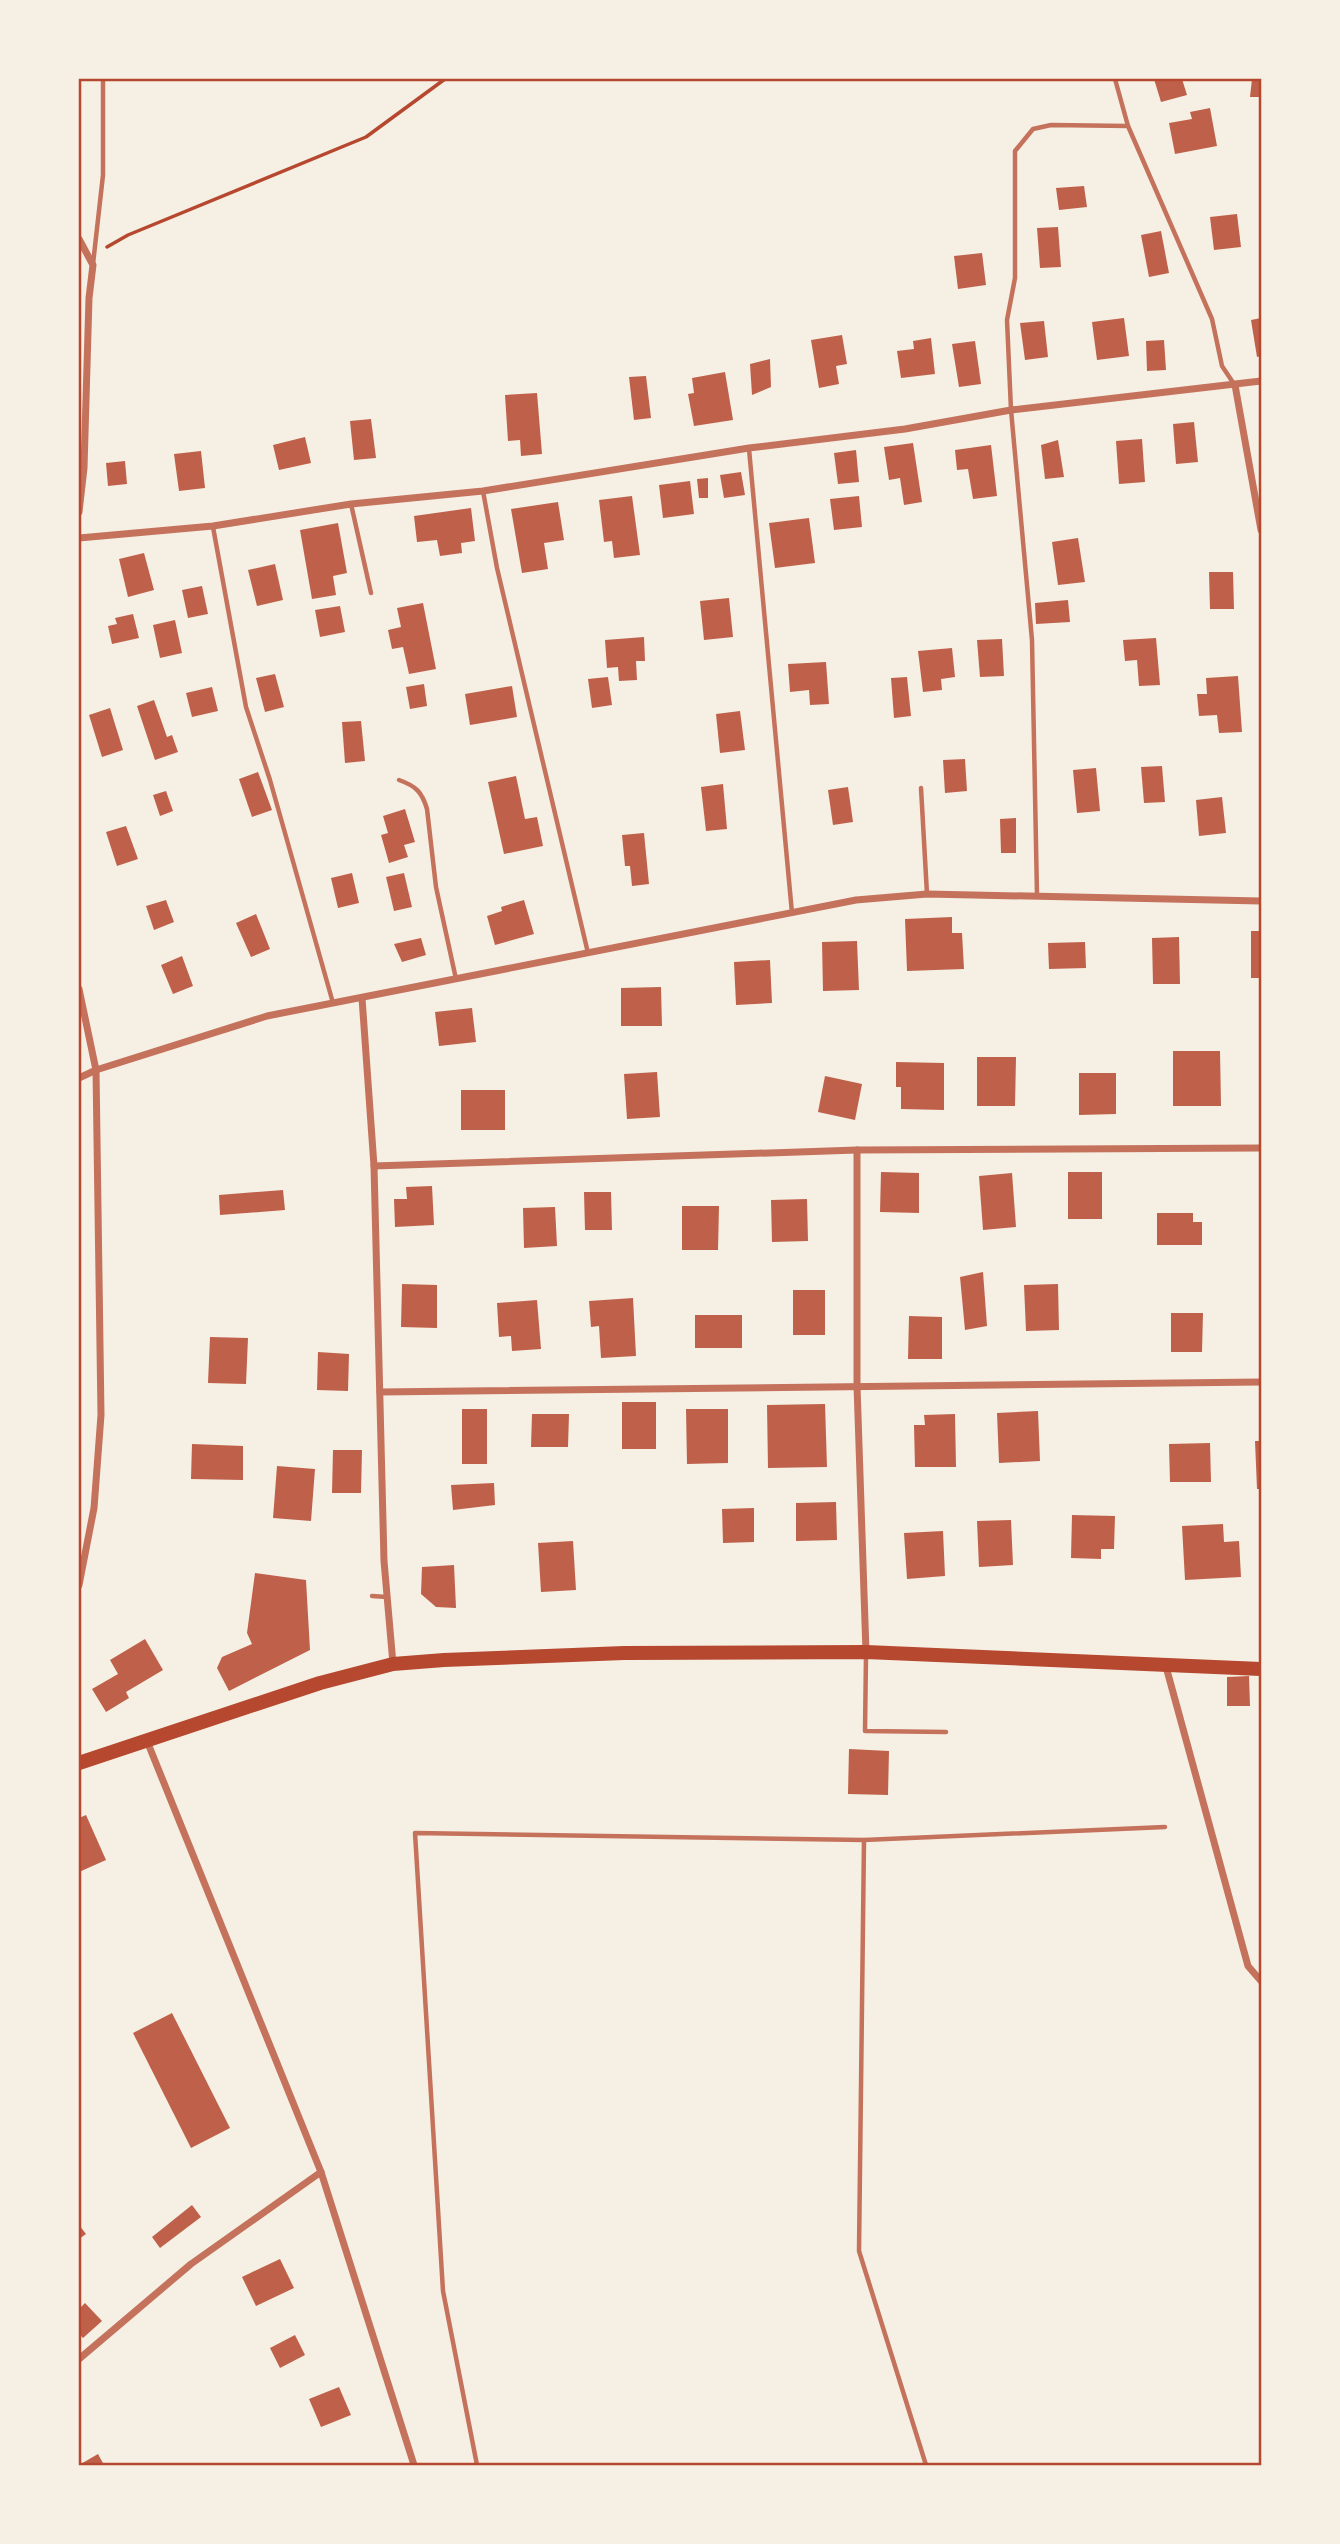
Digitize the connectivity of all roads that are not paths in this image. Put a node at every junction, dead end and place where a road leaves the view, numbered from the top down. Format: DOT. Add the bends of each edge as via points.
graph roads {
  1 [pos="103,79"];
  2 [pos="1115,79"];
  3 [pos="1128,126"];
  4 [pos="79,239"];
  5 [pos="93,265"];
  6 [pos="1261,381"];
  7 [pos="1235,385"];
  8 [pos="1011,410"];
  9 [pos="749,448"];
  10 [pos="483,491"];
  11 [pos="351,504"];
  12 [pos="79,512"];
  13 [pos="213,526"];
  14 [pos="1261,530"];
  15 [pos="79,538"];
  16 [pos="372,593"];
  17 [pos="400,780"];
  18 [pos="921,788"];
  19 [pos="927,894"];
  20 [pos="1037,895"];
  21 [pos="1261,901"];
  22 [pos="792,913"];
  23 [pos="588,953"];
  24 [pos="456,979"];
  25 [pos="79,989"];
  26 [pos="362,999"];
  27 [pos="333,1004"];
  28 [pos="96,1070"];
  29 [pos="79,1078"];
  30 [pos="1261,1148"];
  31 [pos="857,1150"];
  32 [pos="374,1166"];
  33 [pos="1261,1382"];
  34 [pos="857,1386"];
  35 [pos="380,1392"];
  36 [pos="82,1556"];
  37 [pos="79,1584"];
  38 [pos="372,1596"];
  39 [pos="387,1597"];
  40 [pos="866,1652"];
  41 [pos="1165,1663"];
  42 [pos="393,1664"];
  43 [pos="1261,1669"];
  44 [pos="946,1732"];
  45 [pos="147,1740"];
  46 [pos="79,1763"];
  47 [pos="1165,1827"];
  48 [pos="864,1840"];
  49 [pos="1261,1983"];
  50 [pos="321,2172"];
  51 [pos="79,2359"];
  52 [pos="414,2465"];
  53 [pos="477,2465"];
  54 [pos="926,2465"];
  1 -- 5 [label="lane" via="103,175"];
  2 -- 3 [label="lane"];
  3 -- 7 [label="lane" via="1212,318 1222,366"];
  3 -- 8 [label="lane" via="1051,125 1033,130 1014,151 1015,278 1007,320"];
  4 -- 5 [label="street"];
  5 -- 12 [label="street"];
  6 -- 7 [label="street"];
  7 -- 8 [label="street"];
  7 -- 14 [label="street"];
  8 -- 9 [label="street" via="905,429"];
  8 -- 20 [label="lane" via="1032,640"];
  9 -- 10 [label="street"];
  9 -- 22 [label="lane"];
  10 -- 11 [label="street"];
  10 -- 23 [label="lane" via="500,582"];
  11 -- 13 [label="street"];
  11 -- 16 [label="lane"];
  13 -- 15 [label="street"];
  13 -- 27 [label="lane" via="246,707"];
  17 -- 24 [label="lane" via="414,785 427,809 436,887"];
  18 -- 19 [label="lane"];
  19 -- 20 [label="street"];
  19 -- 22 [label="street" via="856,900"];
  20 -- 21 [label="street"];
  22 -- 23 [label="street"];
  23 -- 24 [label="street"];
  24 -- 26 [label="street"];
  25 -- 28 [label="street"];
  26 -- 27 [label="street"];
  26 -- 32 [label="street"];
  27 -- 28 [label="street" via="267,1016"];
  28 -- 29 [label="street"];
  28 -- 36 [label="street" via="101,1415 94,1508"];
  30 -- 31 [label="street"];
  31 -- 32 [label="street"];
  31 -- 34 [label="street"];
  32 -- 35 [label="street"];
  33 -- 34 [label="street"];
  34 -- 35 [label="street"];
  34 -- 40 [label="street"];
  35 -- 39 [label="street"];
  36 -- 37 [label="street"];
  38 -- 39 [label="lane"];
  39 -- 42 [label="street"];
  40 -- 41 [label="main road"];
  40 -- 42 [label="main road" via="624,1653"];
  40 -- 44 [label="lane" via="865,1731"];
  41 -- 43 [label="main road"];
  41 -- 49 [label="street" via="1248,1966"];
  42 -- 45 [label="main road"];
  45 -- 46 [label="main road"];
  45 -- 50 [label="street"];
  47 -- 48 [label="lane"];
  48 -- 53 [label="lane" via="415,1833 443,2291"];
  48 -- 54 [label="lane" via="859,2251"];
  50 -- 51 [label="street" via="191,2264"];
  50 -- 52 [label="street"];
}
